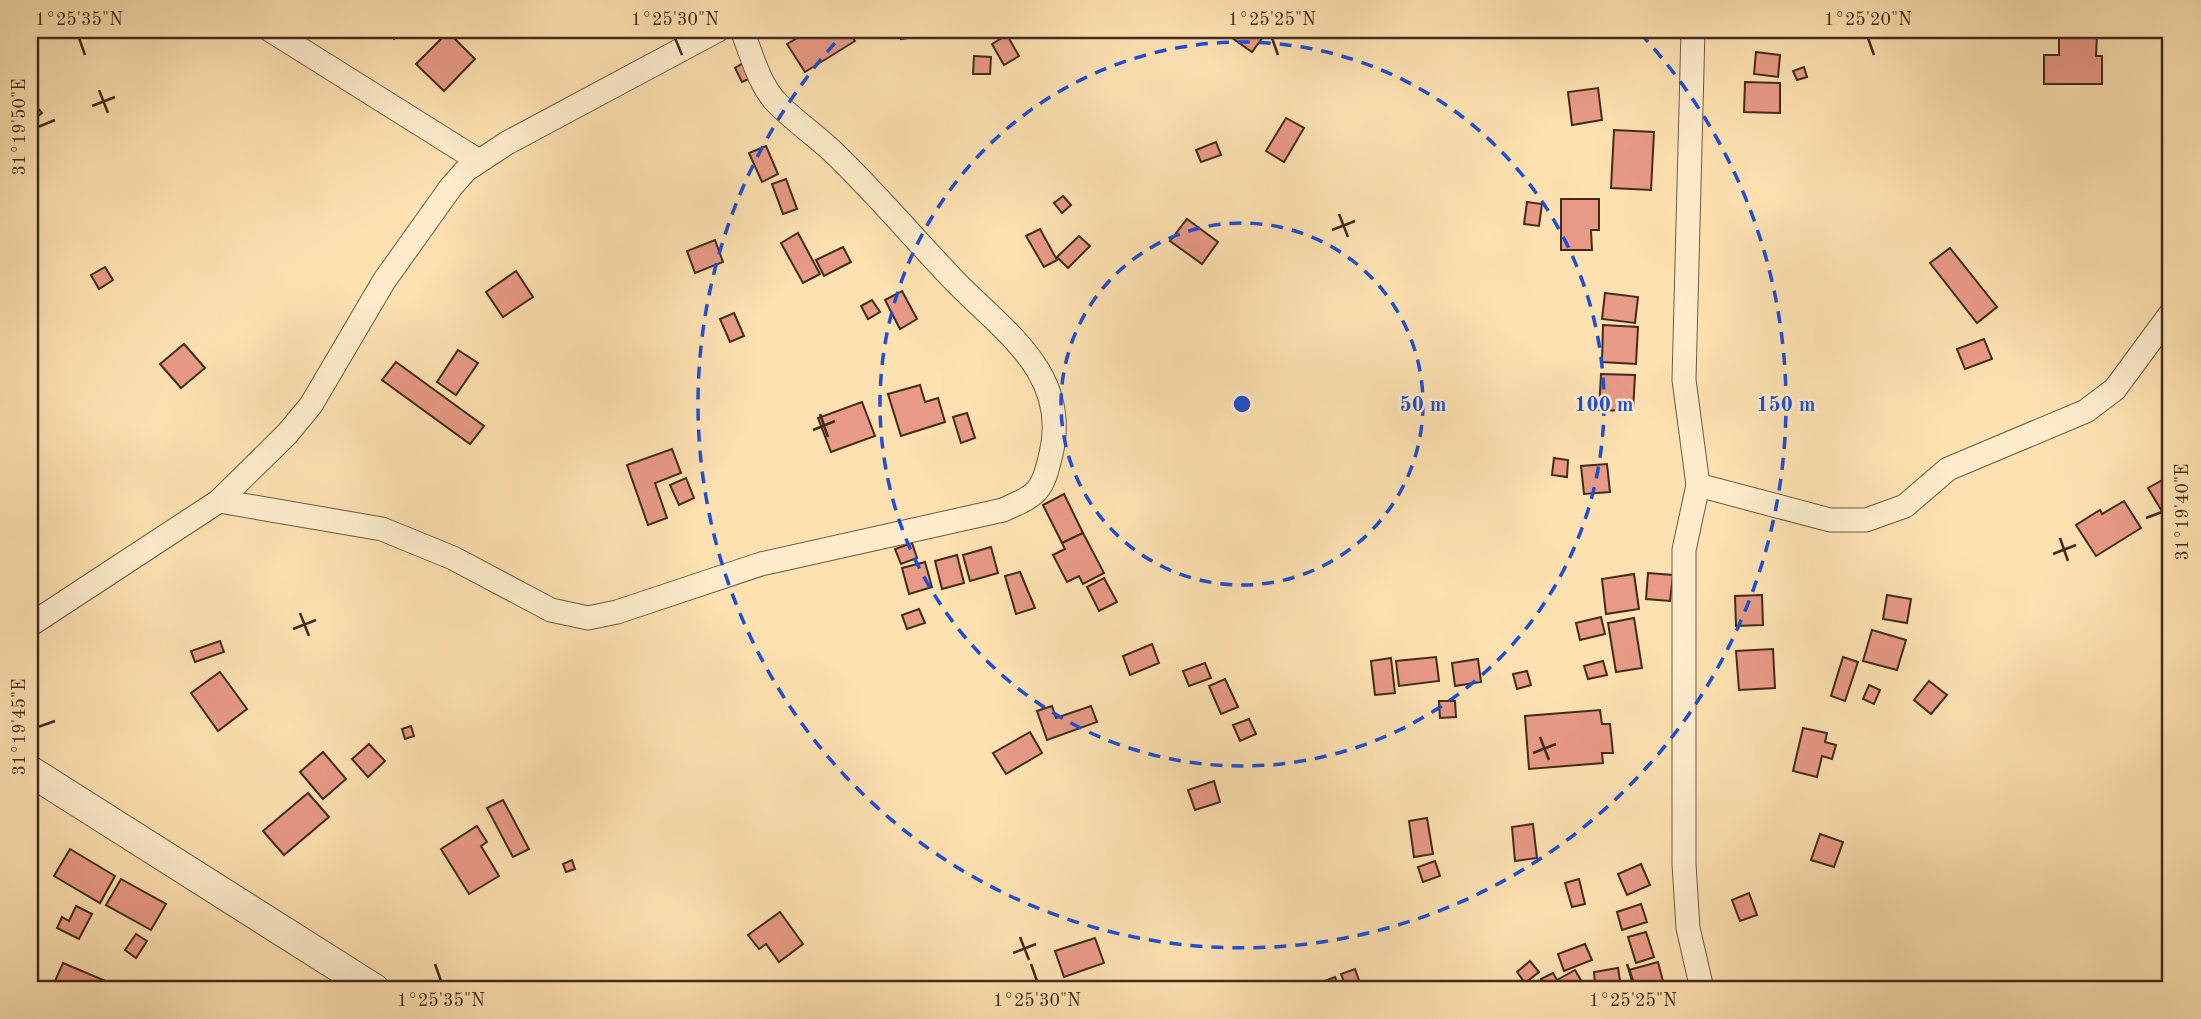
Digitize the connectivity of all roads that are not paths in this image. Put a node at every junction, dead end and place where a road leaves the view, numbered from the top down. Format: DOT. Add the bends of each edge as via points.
graph roads {
  1 [pos="270,30"];
  2 [pos="718,30"];
  3 [pos="742,30"];
  4 [pos="1693,30"];
  5 [pos="479,161"];
  6 [pos="2171,313"];
  7 [pos="1698,485"];
  8 [pos="219,501"];
  9 [pos="30,625"];
  10 [pos="30,771"];
  11 [pos="374,989"];
  12 [pos="1702,989"];
  1 -- 5 [label="street"];
  2 -- 5 [label="street"];
  3 -- 8 [label="street" via="774,99 833,152 1031,359 1056,416 1043,485 1003,510 761,564 588,618 551,610 453,558 382,529"];
  4 -- 7 [label="street" via="1684,380"];
  5 -- 8 [label="street" via="451,187 384,281 312,405"];
  6 -- 7 [label="street" via="2115,389 2086,411 1948,469 1905,506 1866,520 1830,520"];
  7 -- 12 [label="street" via="1684,550 1684,864 1688,928"];
  8 -- 9 [label="street"];
  10 -- 11 [label="street"];
}
